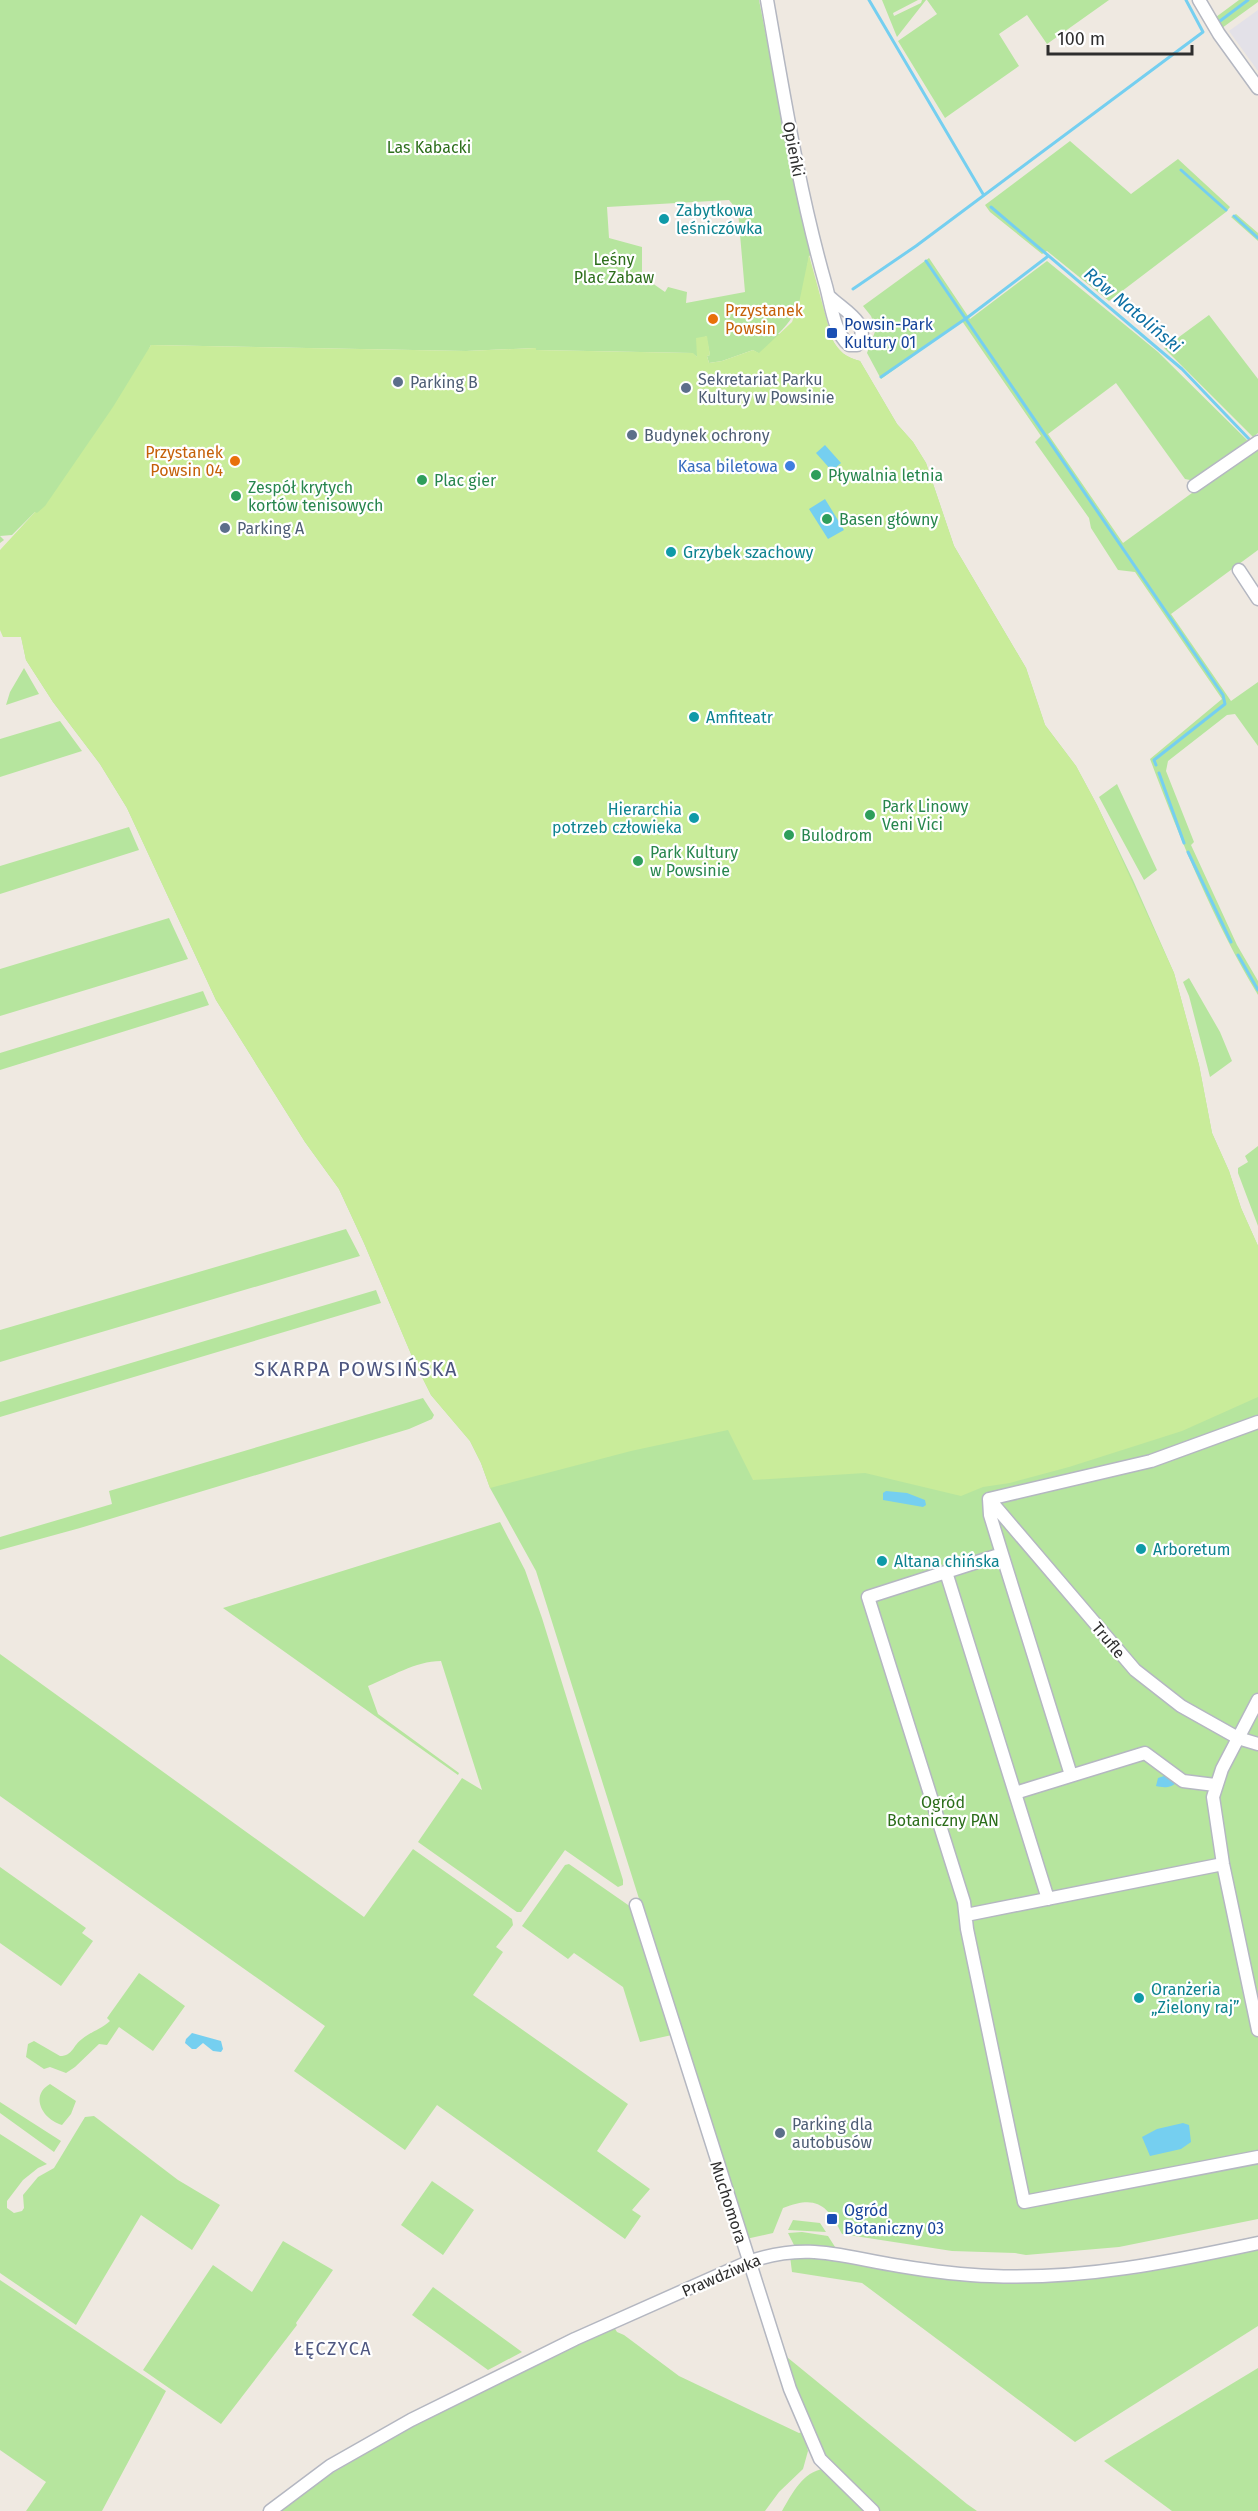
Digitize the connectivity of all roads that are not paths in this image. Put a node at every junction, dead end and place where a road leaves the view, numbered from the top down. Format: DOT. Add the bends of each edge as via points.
graph roads {
  1 [pos="767,0"];
  2 [pos="1199,0"];
  3 [pos="1258,88"];
  4 [pos="829,296"];
  5 [pos="1258,442"];
  6 [pos="1194,486"];
  7 [pos="1239,570"];
  8 [pos="1258,599"];
  9 [pos="1258,1422"];
  10 [pos="989,1499"];
  11 [pos="1002,1554"];
  12 [pos="946,1572"];
  13 [pos="1258,1700"];
  14 [pos="1238,1738"];
  15 [pos="1258,1744"];
  16 [pos="1071,1775"];
  17 [pos="1215,1785"];
  18 [pos="1015,1794"];
  19 [pos="1223,1864"];
  20 [pos="1048,1899"];
  21 [pos="636,1905"];
  22 [pos="966,1914"];
  23 [pos="1258,2030"];
  24 [pos="1258,2157"];
  25 [pos="1258,2243"];
  26 [pos="748,2262"];
  27 [pos="270,2511"];
  28 [pos="873,2511"];
  1 -- 4 [label="street, Opieńki" via="811,234"];
  2 -- 3 [label="street"];
  5 -- 6 [label="street"];
  7 -- 8 [label="street"];
  9 -- 10 [label="street" via="1151,1461"];
  10 -- 11 [label="street"];
  10 -- 14 [label="street, Trufle" via="1135,1670 1181,1706"];
  11 -- 12 [label="street"];
  11 -- 16 [label="street"];
  12 -- 18 [label="street"];
  12 -- 22 [label="street" via="868,1597"];
  13 -- 14 [label="street"];
  14 -- 15 [label="street, Trufle"];
  14 -- 17 [label="street"];
  16 -- 17 [label="street" via="1145,1752 1183,1781"];
  16 -- 18 [label="street"];
  17 -- 19 [label="street" via="1213,1808"];
  18 -- 20 [label="street"];
  19 -- 20 [label="street"];
  19 -- 23 [label="street"];
  20 -- 22 [label="street"];
  21 -- 26 [label="street, Muchomora"];
  22 -- 24 [label="street" via="1024,2202"];
  25 -- 26 [label="street, Prawdziwka" via="1067,2276 954,2273 815,2250 779,2252"];
  26 -- 27 [label="street, Prawdziwka" via="575,2339 411,2420 330,2466"];
  26 -- 28 [label="street, Muchomora" via="790,2390 820,2458"];
}
